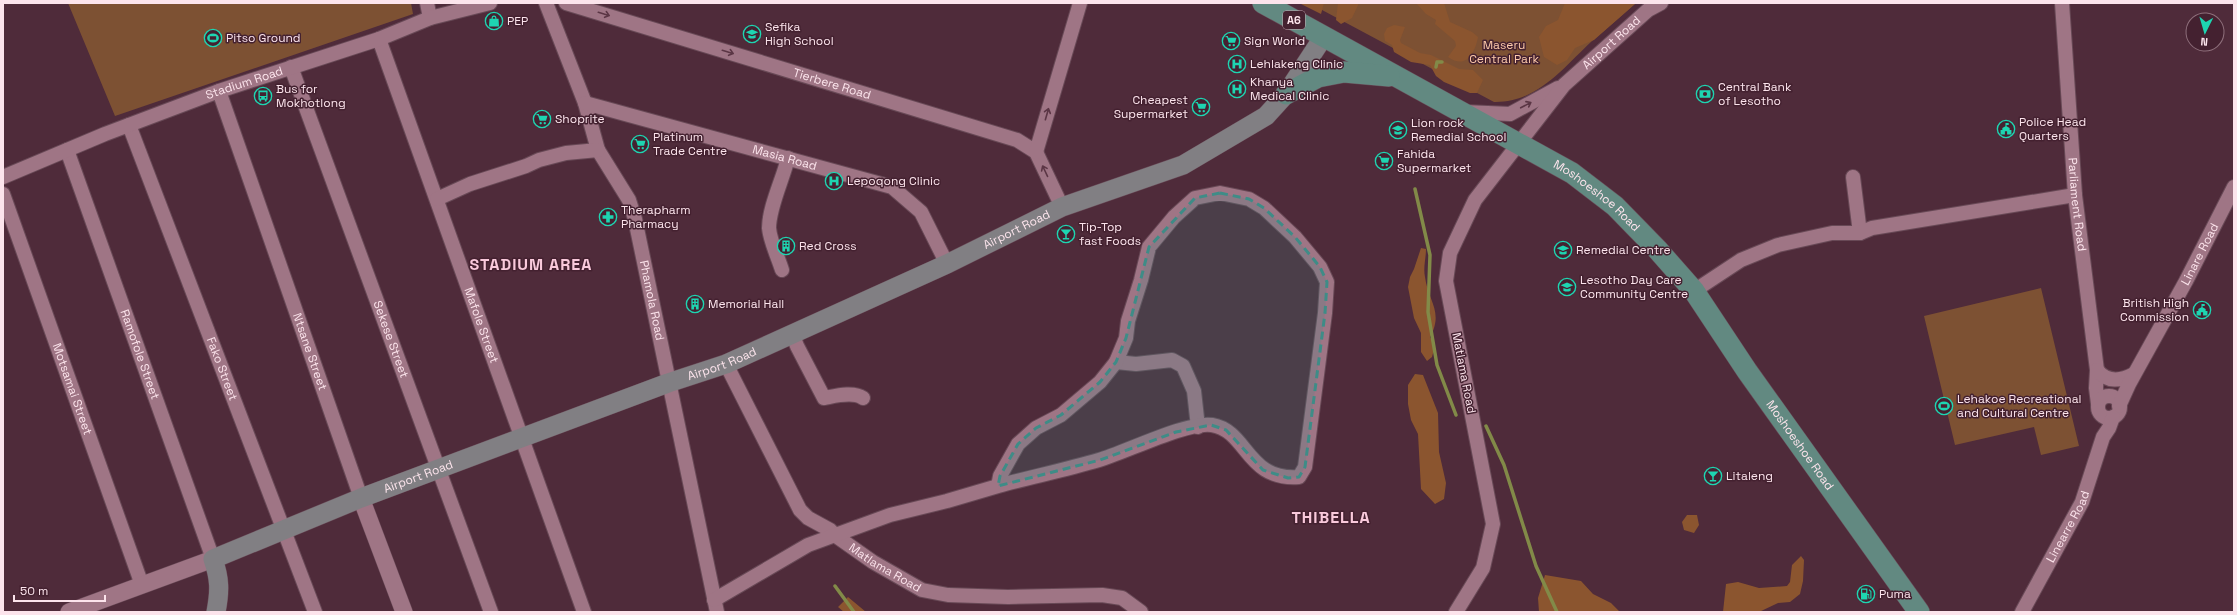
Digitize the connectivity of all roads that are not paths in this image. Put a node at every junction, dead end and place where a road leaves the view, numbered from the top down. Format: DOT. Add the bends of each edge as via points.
graph roads {
  1 [pos="427,3"];
  2 [pos="490,3"];
  3 [pos="546,3"];
  4 [pos="566,3"];
  5 [pos="1080,3"];
  6 [pos="1263,3"];
  7 [pos="1661,3"];
  8 [pos="2062,3"];
  9 [pos="430,18"];
  10 [pos="1324,36"];
  11 [pos="379,39"];
  12 [pos="291,67"];
  13 [pos="1398,77"];
  14 [pos="1564,85"];
  15 [pos="219,91"];
  16 [pos="1286,94"];
  17 [pos="585,103"];
  18 [pos="1461,112"];
  19 [pos="129,125"];
  20 [pos="1517,144"];
  21 [pos="67,150"];
  22 [pos="598,150"];
  23 [pos="1036,152"];
  24 [pos="788,158"];
  25 [pos="3,177"];
  26 [pos="1853,177"];
  27 [pos="2234,187"];
  28 [pos="3,194"];
  29 [pos="2076,196"];
  30 [pos="437,200"];
  31 [pos="1062,207"];
  32 [pos="1860,233"];
  33 [pos="947,264"];
  34 [pos="782,270"];
  35 [pos="1694,291"];
  36 [pos="792,333"];
  37 [pos="1116,362"];
  38 [pos="726,364"];
  39 [pos="2099,373"];
  40 [pos="2131,379"];
  41 [pos="668,383"];
  42 [pos="863,398"];
  43 [pos="2109,406"];
  44 [pos="1198,426"];
  45 [pos="522,438"];
  46 [pos="438,470"];
  47 [pos="998,486"];
  48 [pos="361,498"];
  49 [pos="284,530"];
  50 [pos="836,536"];
  51 [pos="213,559"];
  52 [pos="142,585"];
  53 [pos="715,606"];
  54 [pos="219,610"];
  55 [pos="70,612"];
  56 [pos="315,612"];
  57 [pos="404,612"];
  58 [pos="491,612"];
  59 [pos="584,612"];
  60 [pos="1142,612"];
  61 [pos="1456,612"];
  62 [pos="1919,612"];
  63 [pos="2022,612"];
  1 -- 9 [label="street"];
  2 -- 9 [label="street, Stadium Road"];
  3 -- 17 [label="street, Phamola Road"];
  4 -- 23 [label="street, Tierbere Road, one-way" via="1017,140"];
  23 -- 5 [label="street, one-way"];
  6 -- 10 [label="main road, Moshoeshoe Road / A6"];
  7 -- 14 [label="street, Airport Road" via="1648,10"];
  8 -- 29 [label="street, Parliament Road"];
  9 -- 11 [label="street, Stadium Road"];
  10 -- 13 [label="main road, Moshoeshoe Road / A6"];
  10 -- 16 [label="main road, Airport Road"];
  11 -- 12 [label="street, Stadium Road"];
  11 -- 30 [label="street, Mafole Street"];
  12 -- 15 [label="street, Stadium Road"];
  12 -- 46 [label="street, Sekese Street"];
  13 -- 16 [label="main road" via="1344,72 1318,78"];
  13 -- 18 [label="main road, Moshoeshoe Road / A6"];
  18 -- 14 [label="street, one-way" via="1510,114"];
  14 -- 20 [label="street, Matlama Road"];
  15 -- 19 [label="street, Stadium Road"];
  15 -- 48 [label="street, Ntsane Street"];
  16 -- 31 [label="main road, Airport Road" via="1266,116 1183,165"];
  17 -- 22 [label="street, Phamola Road"];
  17 -- 24 [label="street, Masia Road"];
  18 -- 20 [label="main road, Moshoeshoe Road / A6"];
  19 -- 21 [label="street, Stadium Road"];
  19 -- 49 [label="street, Fako Street"];
  20 -- 35 [label="main road, Moshoeshoe Road / A6" via="1572,173 1615,206"];
  20 -- 61 [label="street, Matlama Road" via="1476,200 1450,254 1446,281 1493,524 1483,568"];
  21 -- 25 [label="street, Stadium Road"];
  21 -- 51 [label="street, Ramofole Street"];
  22 -- 30 [label="street" via="566,153 539,160 470,184"];
  22 -- 41 [label="street, Phamola Road" via="629,200 635,219"];
  31 -- 23 [label="street, one-way"];
  24 -- 33 [label="street, Masia Road" via="892,188 921,212"];
  24 -- 34 [label="street" via="774,201 769,229"];
  26 -- 32 [label="street"];
  27 -- 40 [label="street, Linare Road"];
  28 -- 52 [label="street, Motsamai Street"];
  29 -- 32 [label="street" via="1872,228"];
  29 -- 39 [label="street, Parliament Road"];
  30 -- 45 [label="street, Mafole Street"];
  31 -- 33 [label="main road, Airport Road"];
  32 -- 35 [label="street" via="1832,233 1778,245 1741,260"];
  33 -- 36 [label="main road, Airport Road"];
  35 -- 62 [label="main road, Moshoeshoe Road / A6" via="1747,371"];
  36 -- 38 [label="main road, Airport Road"];
  36 -- 42 [label="street" via="824,398 844,395 859,395"];
  37 -- 44 [label="street" via="1136,364 1172,360 1183,366 1194,391"];
  37 -- 44 [label="street" via="1126,338 1128,321 1149,247 1174,217 1195,198 1220,193 1249,199 1264,208 1295,237 1320,267 1327,282 1306,467 1299,477 1288,478 1263,470 1226,430 1210,425"];
  37 -- 47 [label="street" via="1100,382 1061,415 1036,428 1018,444 1000,476"];
  38 -- 41 [label="main road, Airport Road"];
  38 -- 50 [label="street, Matlama Road" via="800,510"];
  39 -- 40 [label="street" via="2116,380"];
  39 -- 43 [label="street, Parliament Road" via="2096,388"];
  40 -- 43 [label="street, Linare Road"];
  41 -- 45 [label="main road, Airport Road"];
  41 -- 53 [label="street, Phamola Road"];
  43 -- 63 [label="street, Linearre Road" via="2109,428 2103,436 2082,502"];
  44 -- 47 [label="street" via="1100,460"];
  45 -- 46 [label="main road, Airport Road"];
  45 -- 59 [label="street, Mafole Street"];
  46 -- 48 [label="main road, Airport Road"];
  46 -- 58 [label="street, Sekese Street"];
  47 -- 50 [label="street" via="890,515"];
  48 -- 49 [label="main road, Airport Road"];
  48 -- 57 [label="street, Ntsane Street"];
  49 -- 51 [label="main road, Airport Road"];
  49 -- 56 [label="street, Fako Street"];
  50 -- 53 [label="street" via="808,546"];
  50 -- 60 [label="street, Matlama Road" via="873,562 922,590 948,595 1008,597 1102,594 1122,598"];
  51 -- 52 [label="street, Airport Road"];
  51 -- 54 [label="main road" via="219,577"];
  52 -- 55 [label="street, Airport Road"];
}
